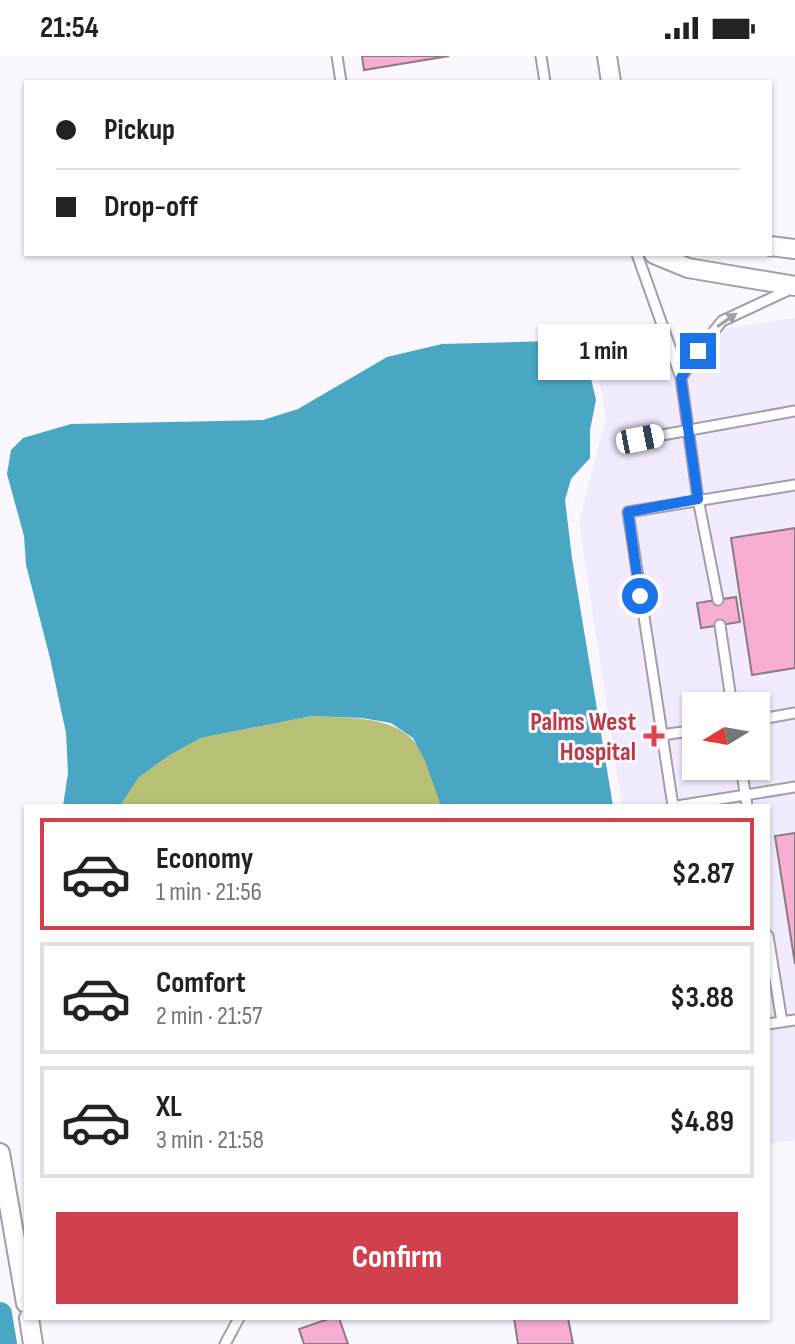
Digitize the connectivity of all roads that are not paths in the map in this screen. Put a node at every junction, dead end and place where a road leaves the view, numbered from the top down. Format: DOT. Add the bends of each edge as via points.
graph roads {
  1 [pos="337,56"];
  2 [pos="541,56"];
  3 [pos="607,56"];
  4 [pos="341,80"];
  5 [pos="545,80"];
  6 [pos="611,80"];
  7 [pos="772,246"];
  8 [pos="795,249"];
  9 [pos="638,256"];
  10 [pos="659,256"];
  11 [pos="795,287"];
  12 [pos="681,378"];
  13 [pos="795,411"];
  14 [pos="687,430"];
  15 [pos="640,439"];
  16 [pos="795,485"];
  17 [pos="698,499"];
  18 [pos="718,600"];
  19 [pos="720,625"];
  20 [pos="730,692"];
  21 [pos="795,713"];
  22 [pos="770,717"];
  23 [pos="682,732"];
  24 [pos="662,735"];
  25 [pos="744,780"];
  26 [pos="795,787"];
  27 [pos="746,794"];
  28 [pos="675,804"];
  29 [pos="687,804"];
  30 [pos="747,804"];
  31 [pos="770,948"];
  32 [pos="795,1020"];
  33 [pos="782,1022"];
  34 [pos="770,1024"];
  35 [pos="0,1153"];
  36 [pos="24,1291"];
  37 [pos="29,1320"];
  38 [pos="238,1320"];
  39 [pos="33,1344"];
  40 [pos="225,1344"];
  1 -- 4 [label="lane"];
  2 -- 5 [label="lane"];
  3 -- 6 [label="street"];
  7 -- 8 [label="street"];
  9 -- 12 [label="lane"];
  10 -- 11 [label="street" via="688,268"];
  12 -- 11 [label="lane, one-way" via="722,321"];
  12 -- 14 [label="lane"];
  13 -- 14 [label="lane"];
  14 -- 15 [label="lane"];
  14 -- 17 [label="lane"];
  16 -- 17 [label="lane"];
  17 -- 18 [label="lane"];
  17 -- 24 [label="lane" via="628,512"];
  19 -- 20 [label="lane"];
  21 -- 22 [label="lane"];
  23 -- 24 [label="lane"];
  24 -- 28 [label="lane"];
  25 -- 27 [label="lane"];
  26 -- 27 [label="lane"];
  27 -- 29 [label="lane"];
  27 -- 30 [label="lane"];
  31 -- 33 [label="lane"];
  32 -- 33 [label="lane"];
  33 -- 34 [label="lane"];
  35 -- 36 [label="street"];
  37 -- 39 [label="street"];
  38 -- 40 [label="lane"];
}
